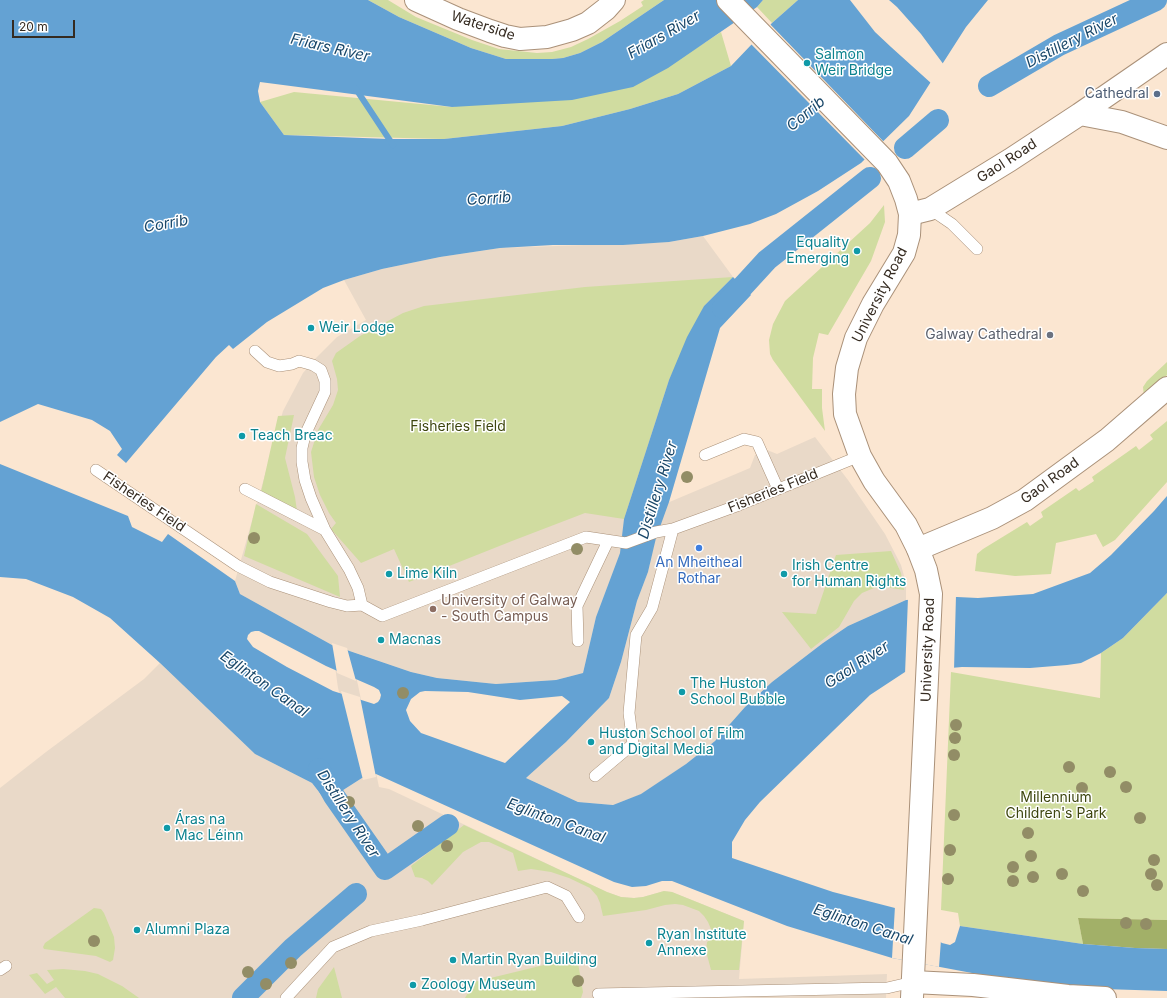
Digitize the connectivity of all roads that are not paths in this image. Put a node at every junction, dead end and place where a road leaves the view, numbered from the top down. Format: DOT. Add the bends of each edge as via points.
graph roads {
  1 [pos="416,0"];
  2 [pos="614,0"];
  3 [pos="728,0"];
  4 [pos="1167,54"];
  5 [pos="1080,114"];
  6 [pos="1167,138"];
  7 [pos="920,211"];
  8 [pos="977,249"];
  9 [pos="255,351"];
  10 [pos="1167,388"];
  11 [pos="705,455"];
  12 [pos="860,456"];
  13 [pos="96,470"];
  14 [pos="245,489"];
  15 [pos="778,489"];
  16 [pos="673,529"];
  17 [pos="325,530"];
  18 [pos="608,540"];
  19 [pos="918,549"];
  20 [pos="362,605"];
  21 [pos="578,641"];
  22 [pos="595,776"];
  23 [pos="580,917"];
  24 [pos="913,981"];
  25 [pos="598,994"];
  26 [pos="286,998"];
  27 [pos="1105,998"];
  1 -- 2 [label="street, Waterside" via="483,28 520,39 547,37 572,30 588,22"];
  3 -- 7 [label="street, University Road" via="887,163 899,180 906,199"];
  4 -- 5 [label="street, Gaol Road"];
  5 -- 6 [label="street" via="1122,122"];
  5 -- 7 [label="street, Gaol Road" via="1010,160"];
  7 -- 8 [label="lane" via="952,224"];
  7 -- 12 [label="street, University Road" via="904,253 856,338 847,368 845,414"];
  9 -- 17 [label="lane" via="267,362 280,366 299,361 321,370 325,392 305,435 302,462 311,498"];
  10 -- 19 [label="street, Gaol Road" via="1107,440 1025,500 992,518"];
  11 -- 15 [label="lane" via="744,439 758,442"];
  12 -- 15 [label="lane, Fisheries Field"];
  12 -- 19 [label="street, University Road" via="874,481 906,525"];
  13 -- 20 [label="lane, Fisheries Field" via="238,566 270,582 310,596 347,606"];
  14 -- 17 [label="lane"];
  15 -- 16 [label="lane, Fisheries Field"];
  16 -- 18 [label="lane, Fisheries Field" via="626,543"];
  16 -- 22 [label="lane" via="652,608 636,635 629,713 633,744"];
  17 -- 20 [label="lane" via="349,569 358,588"];
  18 -- 20 [label="lane, Fisheries Field" via="586,536 382,616"];
  18 -- 21 [label="lane" via="577,606"];
  19 -- 24 [label="street, University Road" via="931,594"];
  23 -- 26 [label="lane" via="566,896 547,888 370,931 333,947"];
  24 -- 25 [label="lane" via="887,988"];
  24 -- 27 [label="street"];
}
